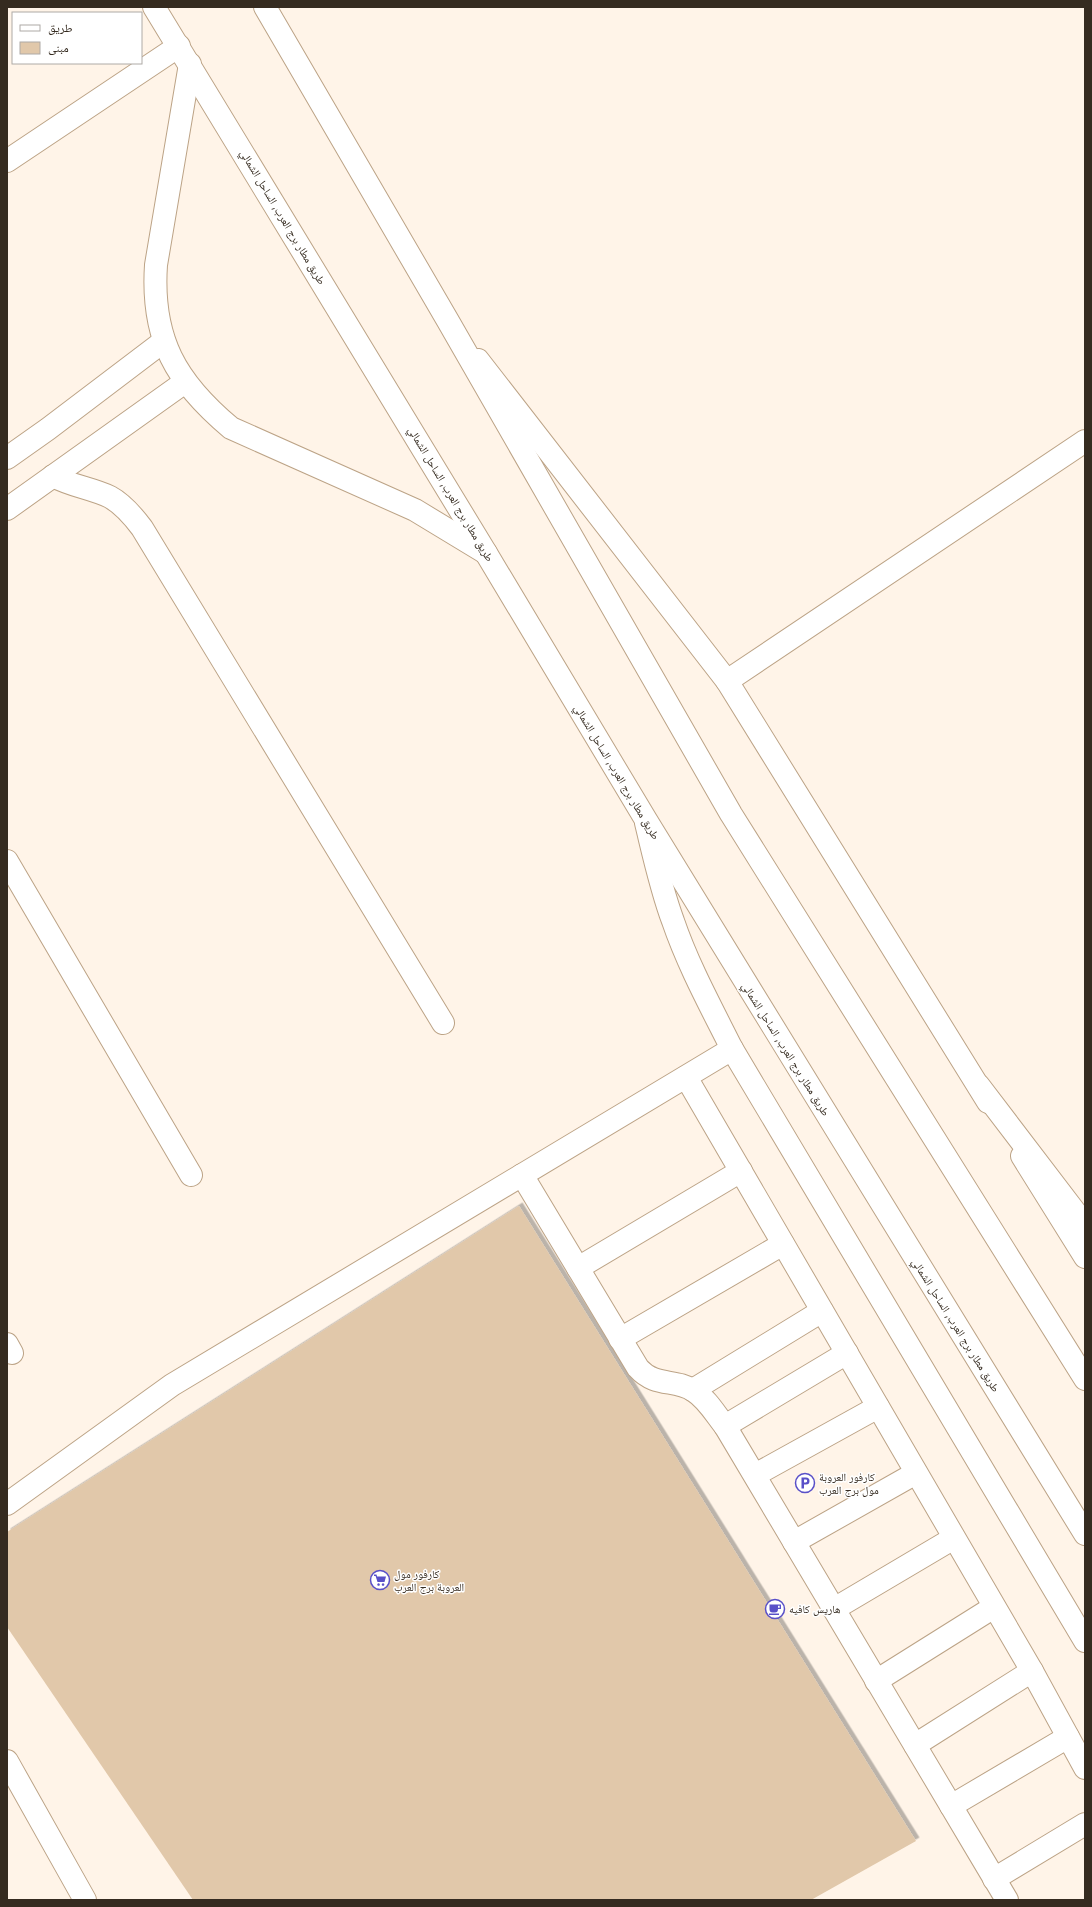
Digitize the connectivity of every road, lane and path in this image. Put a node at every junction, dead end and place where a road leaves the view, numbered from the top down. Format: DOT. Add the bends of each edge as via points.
graph roads {
  1 [pos="154,7"];
  2 [pos="265,7"];
  3 [pos="184,55"];
  4 [pos="7,161"];
  5 [pos="448,321"];
  6 [pos="164,341"];
  7 [pos="185,382"];
  8 [pos="1085,441"];
  9 [pos="7,458"];
  10 [pos="53,476"];
  11 [pos="10,502"];
  12 [pos="486,553"];
  13 [pos="727,681"];
  14 [pos="646,820"];
  15 [pos="7,861"];
  16 [pos="443,1023"];
  17 [pos="732,1049"];
  18 [pos="686,1077"];
  19 [pos="979,1086"];
  20 [pos="741,1171"];
  21 [pos="191,1175"];
  22 [pos="522,1175"];
  23 [pos="1085,1225"];
  24 [pos="783,1244"];
  25 [pos="1085,1257"];
  26 [pos="578,1268"];
  27 [pos="822,1311"];
  28 [pos="620,1339"];
  29 [pos="846,1354"];
  30 [pos="1085,1379"];
  31 [pos="693,1390"];
  32 [pos="878,1407"];
  33 [pos="725,1426"];
  34 [pos="916,1473"];
  35 [pos="755,1475"];
  36 [pos="7,1504"];
  37 [pos="1085,1534"];
  38 [pos="954,1538"];
  39 [pos="794,1542"];
  40 [pos="994,1607"];
  41 [pos="834,1609"];
  42 [pos="1085,1641"];
  43 [pos="1032,1671"];
  44 [pos="876,1680"];
  45 [pos="1068,1737"];
  46 [pos="915,1745"];
  47 [pos="7,1761"];
  48 [pos="1085,1768"];
  49 [pos="951,1806"];
  50 [pos="1085,1824"];
  51 [pos="994,1879"];
  52 [pos="85,1900"];
  53 [pos="1007,1900"];
  1 -- 3 [label="main road, طريق مطار برج العرب, الساحل الشمالي"];
  2 -- 5 [label="main road"];
  3 -- 4 [label="main road"];
  3 -- 6 [label="main road" via="154,290"];
  3 -- 12 [label="main road, طريق مطار برج العرب, الساحل الشمالي"];
  5 -- 13 [label="main road"];
  5 -- 30 [label="main road" via="731,814"];
  6 -- 7 [label="main road"];
  6 -- 9 [label="main road"];
  7 -- 10 [label="main road"];
  7 -- 12 [label="main road" via="206,407 231,428 416,510"];
  8 -- 13 [label="main road"];
  10 -- 11 [label="main road"];
  10 -- 16 [label="main road" via="74,486 110,497 142,528"];
  12 -- 14 [label="main road, طريق مطار برج العرب, الساحل الشمالي"];
  13 -- 19 [label="main road"];
  14 -- 17 [label="main road" via="657,871 673,921 692,969"];
  14 -- 37 [label="main road, طريق مطار برج العرب, الساحل الشمالي"];
  15 -- 21 [label="main road"];
  17 -- 18 [label="main road"];
  17 -- 42 [label="main road"];
  18 -- 20 [label="main road"];
  18 -- 22 [label="main road"];
  19 -- 23 [label="main road"];
  19 -- 25 [label="main road"];
  20 -- 24 [label="main road"];
  20 -- 26 [label="main road"];
  22 -- 26 [label="main road"];
  22 -- 36 [label="main road" via="172,1385"];
  24 -- 27 [label="main road"];
  24 -- 28 [label="main road"];
  26 -- 28 [label="main road"];
  27 -- 29 [label="main road"];
  27 -- 31 [label="main road"];
  28 -- 31 [label="main road" via="644,1375 653,1380"];
  29 -- 32 [label="main road"];
  29 -- 33 [label="main road"];
  31 -- 33 [label="main road"];
  32 -- 34 [label="main road"];
  32 -- 35 [label="main road"];
  33 -- 35 [label="main road"];
  34 -- 38 [label="main road"];
  34 -- 39 [label="main road"];
  35 -- 39 [label="main road"];
  38 -- 40 [label="main road"];
  38 -- 41 [label="main road"];
  39 -- 41 [label="main road"];
  40 -- 43 [label="main road"];
  40 -- 44 [label="main road"];
  41 -- 44 [label="main road"];
  43 -- 45 [label="main road"];
  43 -- 46 [label="main road"];
  44 -- 46 [label="main road"];
  45 -- 48 [label="main road"];
  45 -- 49 [label="main road"];
  46 -- 49 [label="main road"];
  47 -- 52 [label="main road"];
  49 -- 51 [label="main road"];
  50 -- 51 [label="main road"];
  51 -- 53 [label="main road"];
}
